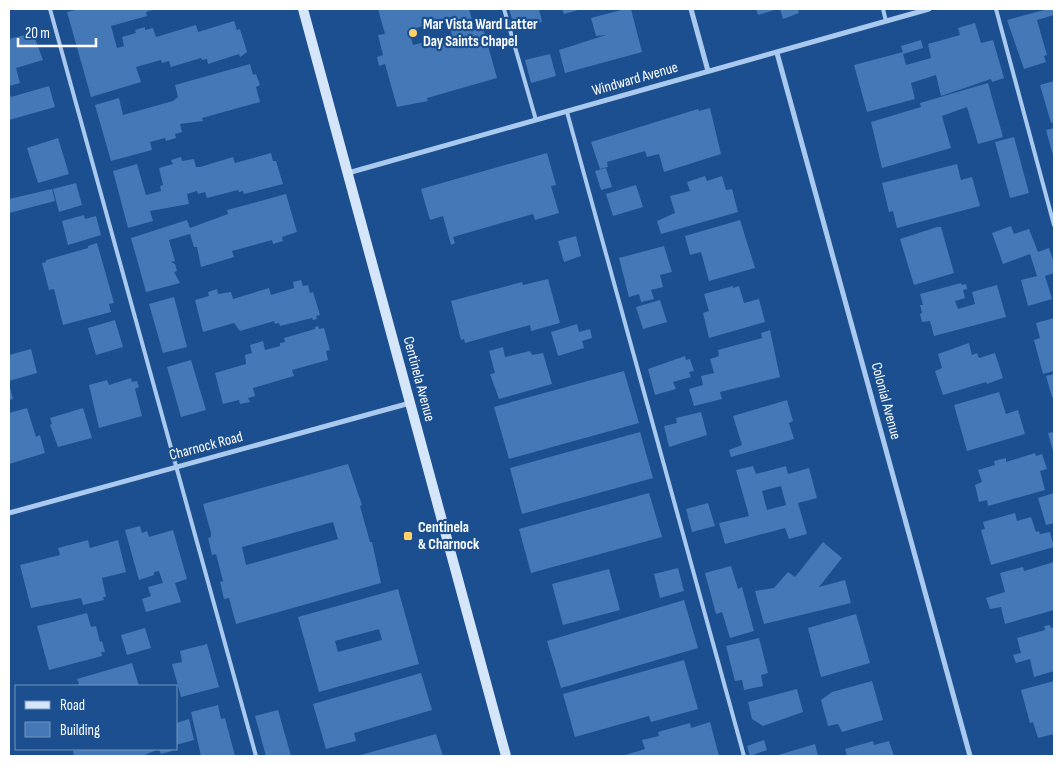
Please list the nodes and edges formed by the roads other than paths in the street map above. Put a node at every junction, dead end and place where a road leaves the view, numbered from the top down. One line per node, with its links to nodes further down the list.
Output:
1 (50, 9): 16 (lane)
2 (303, 9): 13 (main road, Centinela Avenue)
3 (504, 9): 12 (lane)
4 (691, 9): 10 (street)
5 (883, 9): 8 (lane)
6 (929, 9): 8 (street, Windward Avenue)
7 (996, 9): 14 (lane)
8 (886, 21): 9 (street, Windward Avenue)
9 (777, 53): 10 (street, Windward Avenue); 21 (street, Colonial Avenue)
10 (708, 71): 11 (street, Windward Avenue)
11 (567, 112): 12 (street, Windward Avenue); 20 (lane)
12 (536, 120): 13 (street, Windward Avenue)
13 (347, 173): 15 (main road, Centinela Avenue)
14 (1054, 225)
15 (410, 403): 16 (street, Charnock Road); 19 (main road, Centinela Avenue)
16 (176, 467): 17 (street, Charnock Road); 18 (lane)
17 (9, 513)
18 (256, 756)
19 (506, 756)
20 (744, 756)
21 (970, 756)

